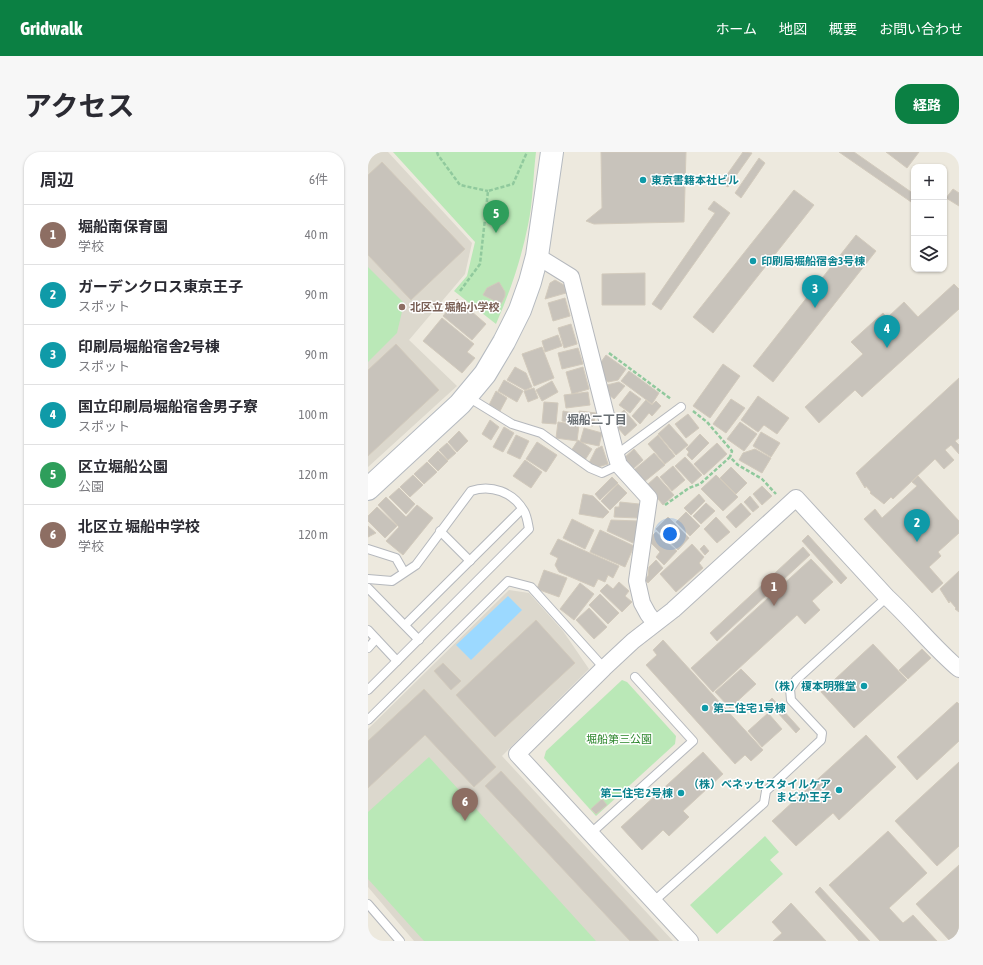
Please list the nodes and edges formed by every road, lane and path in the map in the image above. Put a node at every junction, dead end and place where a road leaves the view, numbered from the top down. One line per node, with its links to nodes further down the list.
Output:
1 (437, 152): 4 (path)
2 (527, 152): 4 (path)
3 (552, 152): 5 (street)
4 (488, 191): 6 (path)
5 (537, 256): 7 (street); 8 (street)
6 (460, 291)
7 (586, 336): 9 (path); 11 (street)
8 (468, 396): 11 (lane); 12 (street)
9 (681, 407): 10 (path); 11 (lane)
10 (730, 457): 13 (path); 15 (path)
11 (618, 460): 15 (street)
12 (368, 489)
13 (788, 505): 22 (street); 23 (street)
14 (522, 509): 16 (lane); 18 (lane); 27 (lane)
15 (647, 514): 23 (street)
16 (440, 531): 18 (lane); 19 (lane)
17 (368, 549): 19 (lane)
18 (470, 561): 24 (lane)
19 (404, 572): 20 (lane)
20 (368, 580)
21 (368, 590): 24 (lane)
22 (887, 597): 31 (street); 36 (lane)
23 (655, 623): 30 (street)
24 (405, 625): 27 (lane)
25 (368, 630): 26 (lane)
26 (376, 639): 28 (lane); 29 (lane)
27 (418, 640): 29 (lane)
28 (368, 648)
29 (397, 662): 33 (lane)
30 (604, 668): 34 (lane); 35 (street)
31 (959, 669)
32 (635, 677): 35 (lane)
33 (370, 685)
34 (368, 720)
35 (590, 834): 36 (street)
36 (653, 902): 39 (street)
37 (368, 904): 38 (lane)
38 (400, 941)
39 (690, 941)

